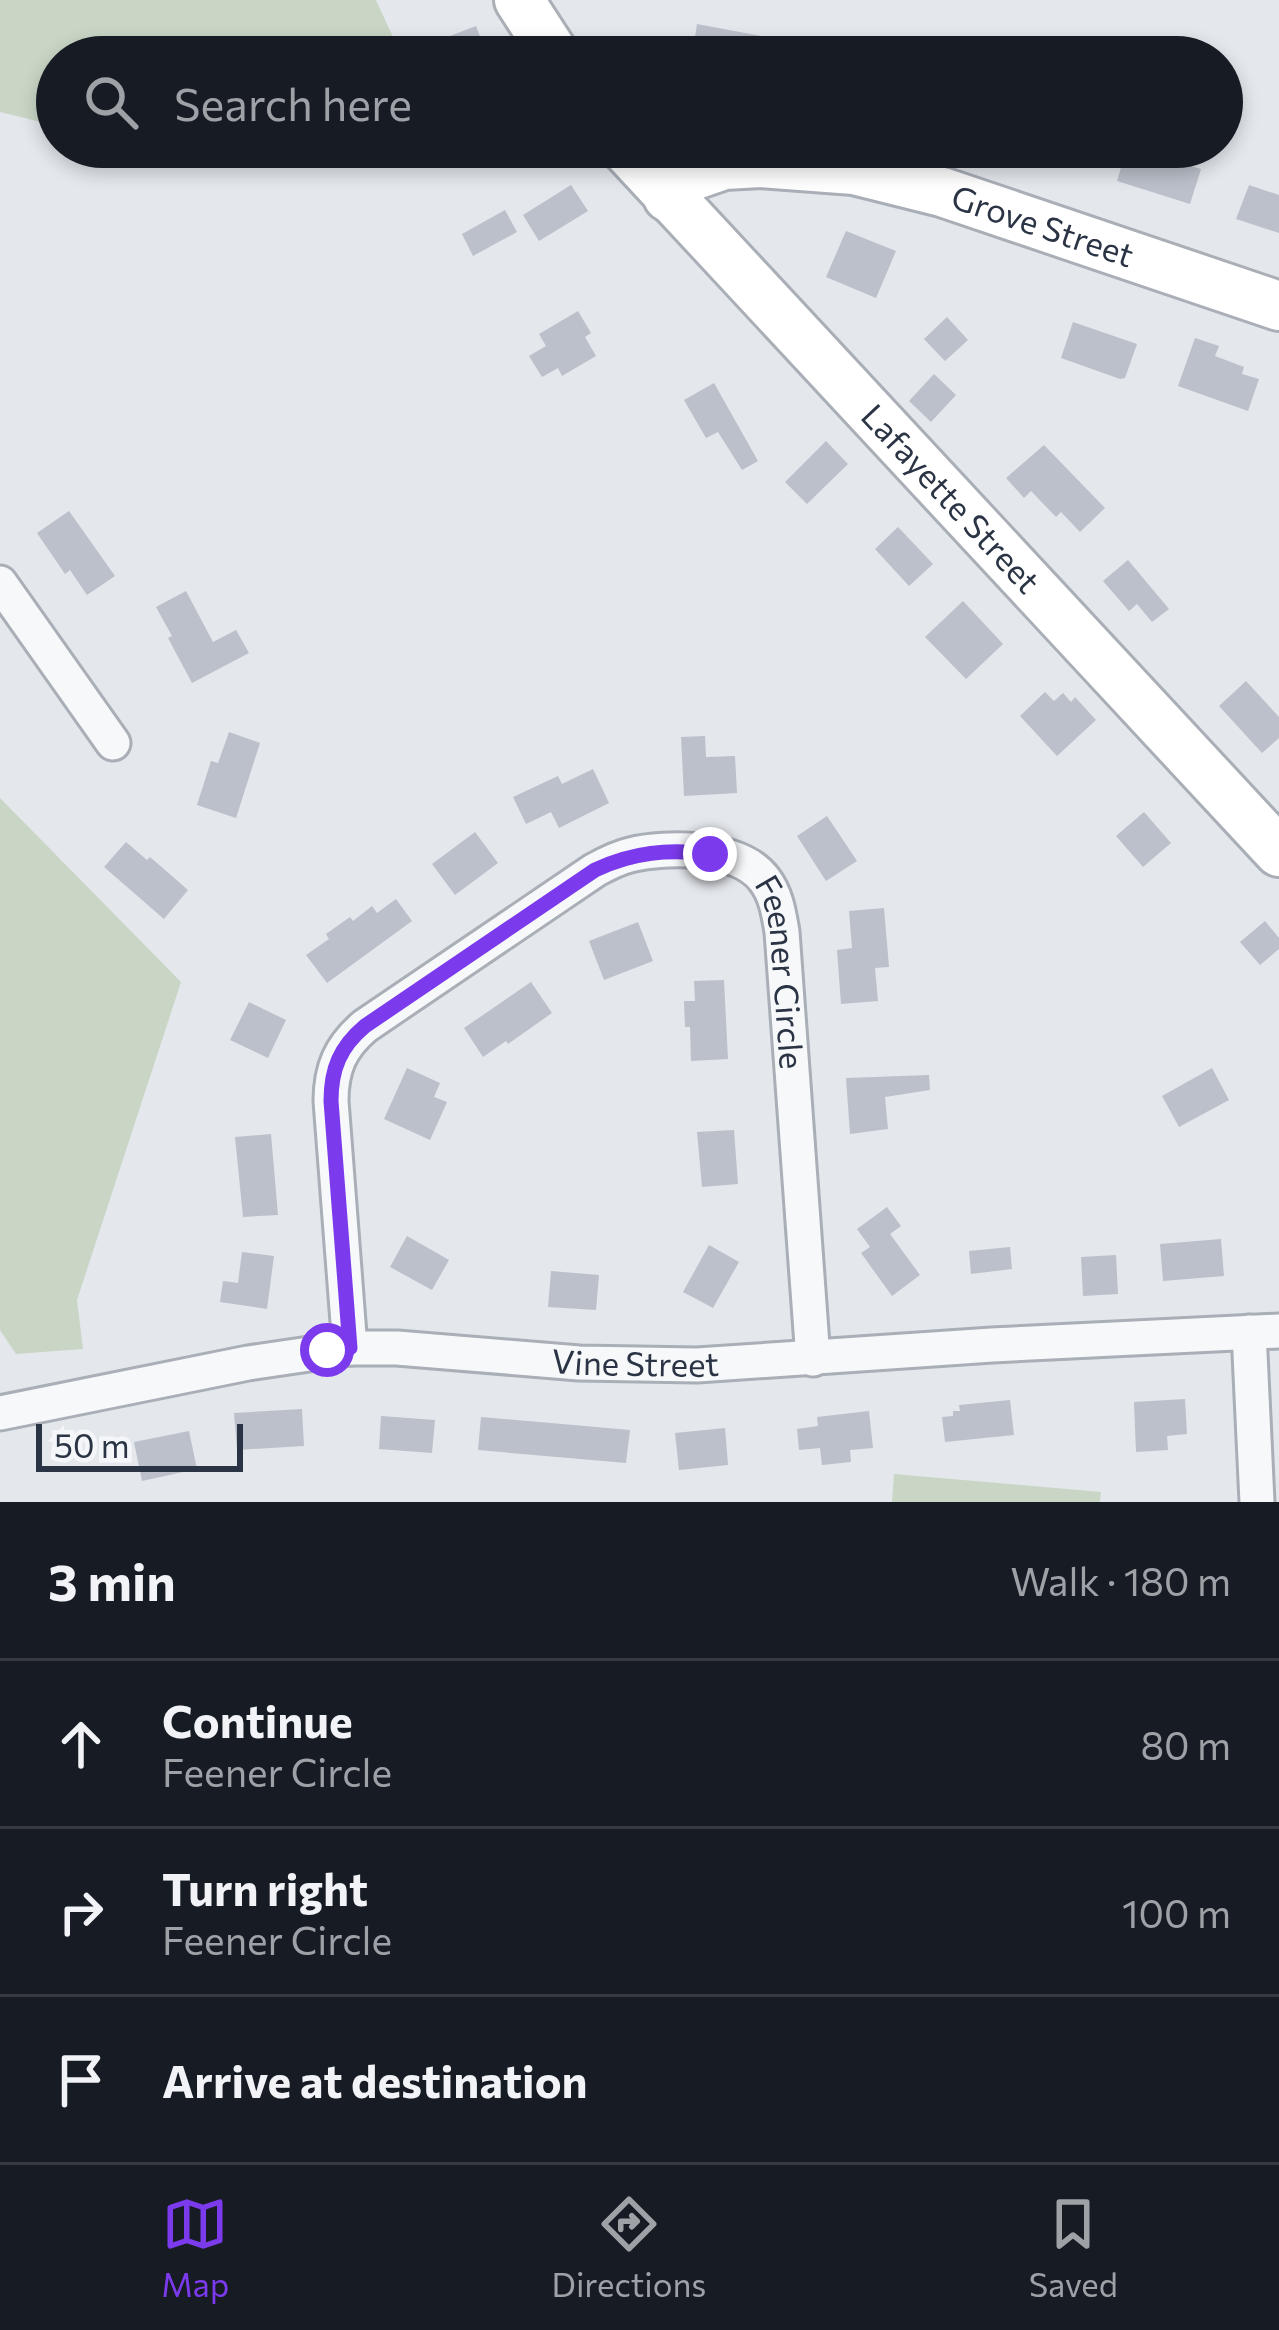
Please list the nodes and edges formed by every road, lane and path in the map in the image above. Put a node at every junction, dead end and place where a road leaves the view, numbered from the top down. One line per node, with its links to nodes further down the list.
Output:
1 (519, 0): 2 (main road)
2 (542, 36)
3 (642, 168): 6 (main road, Lafayette Street)
4 (715, 168): 6 (main road, Grove Street)
5 (827, 168): 7 (main road, Grove Street)
6 (668, 197): 10 (main road, Lafayette Street)
7 (1279, 306)
8 (0, 583): 9 (street)
9 (113, 743)
10 (1279, 852)
11 (1264, 1331): 13 (street, Vine Street); 15 (street)
12 (350, 1348): 13 (street, Vine Street); 13 (street, Feener Circle); 14 (street, Vine Street)
13 (813, 1359)
14 (0, 1412)
15 (1258, 1502)

